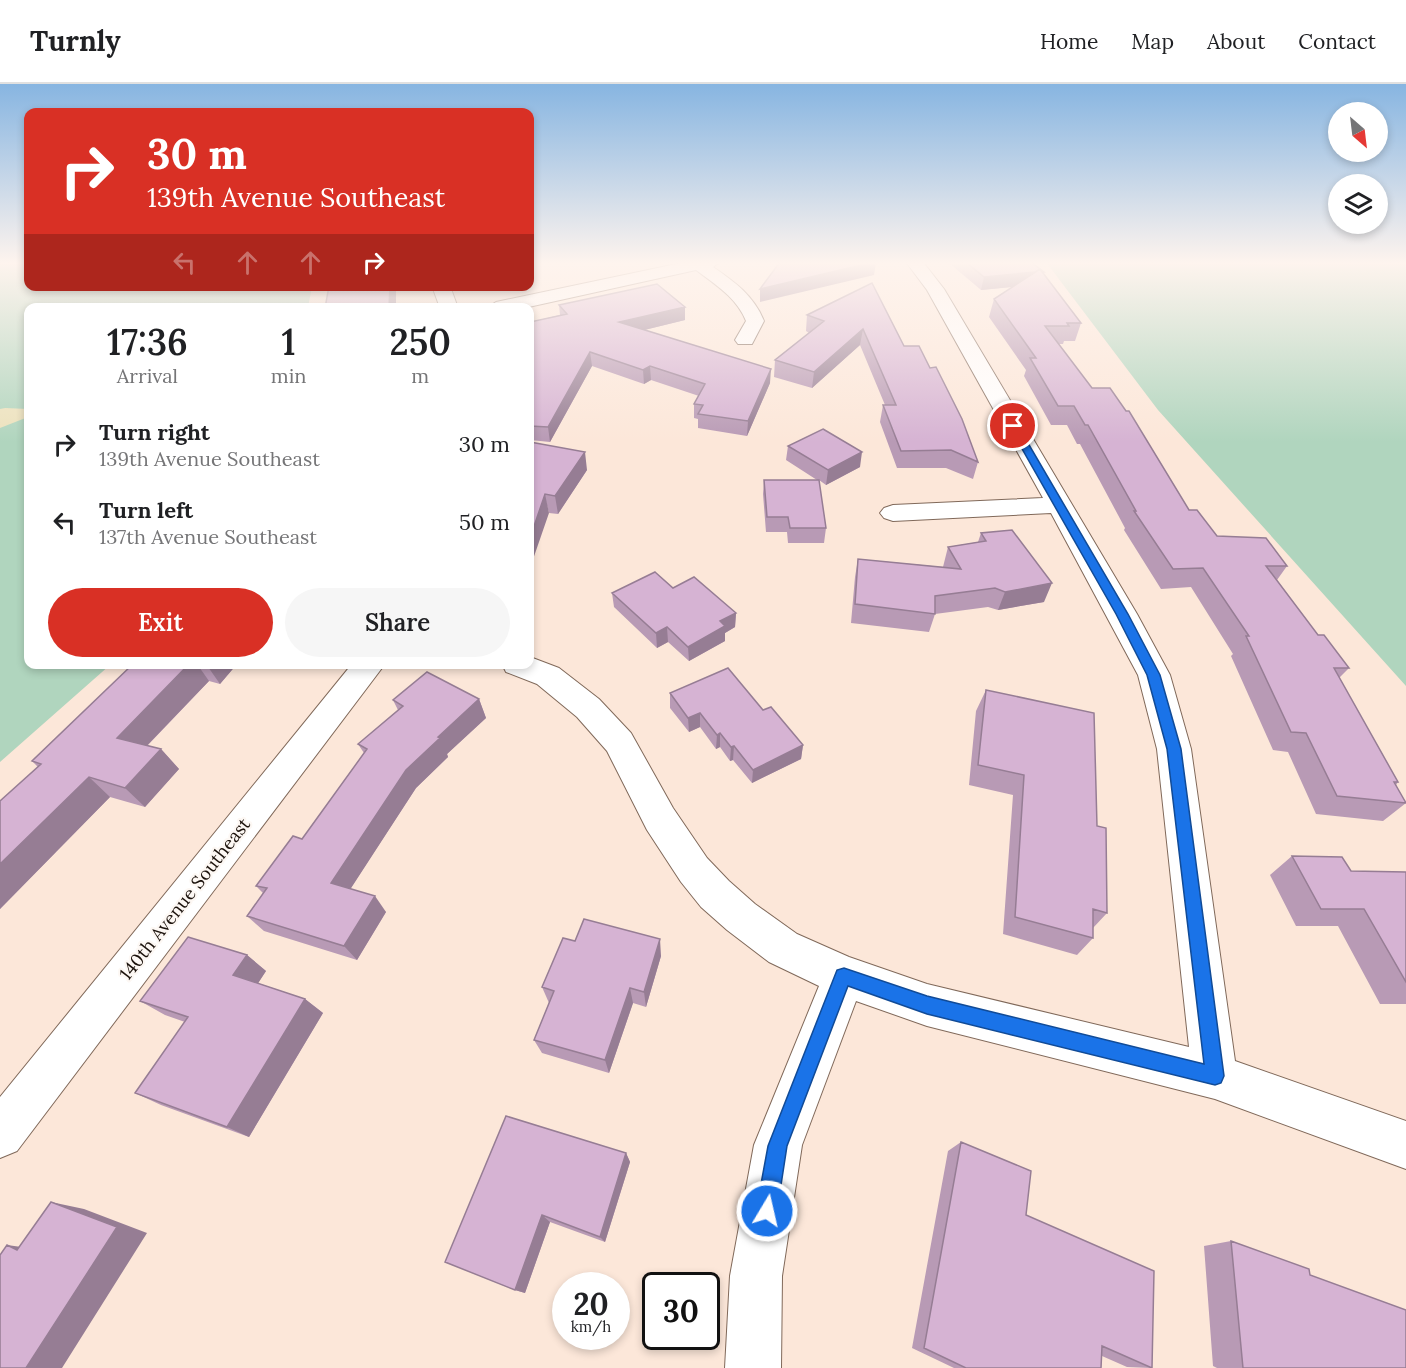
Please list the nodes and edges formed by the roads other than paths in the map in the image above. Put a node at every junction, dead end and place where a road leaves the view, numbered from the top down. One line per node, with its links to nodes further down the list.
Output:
1 (755, 322): 3 (street)
2 (954, 322): 4 (street)
3 (745, 340)
4 (1058, 505): 5 (street); 9 (street)
5 (893, 513)
6 (366, 669): 10 (street, 140th Avenue Southeast)
7 (530, 669): 8 (street)
8 (844, 976): 9 (street); 12 (street)
9 (1215, 1076): 11 (street)
10 (0, 1134)
11 (1406, 1145)
12 (753, 1368)

